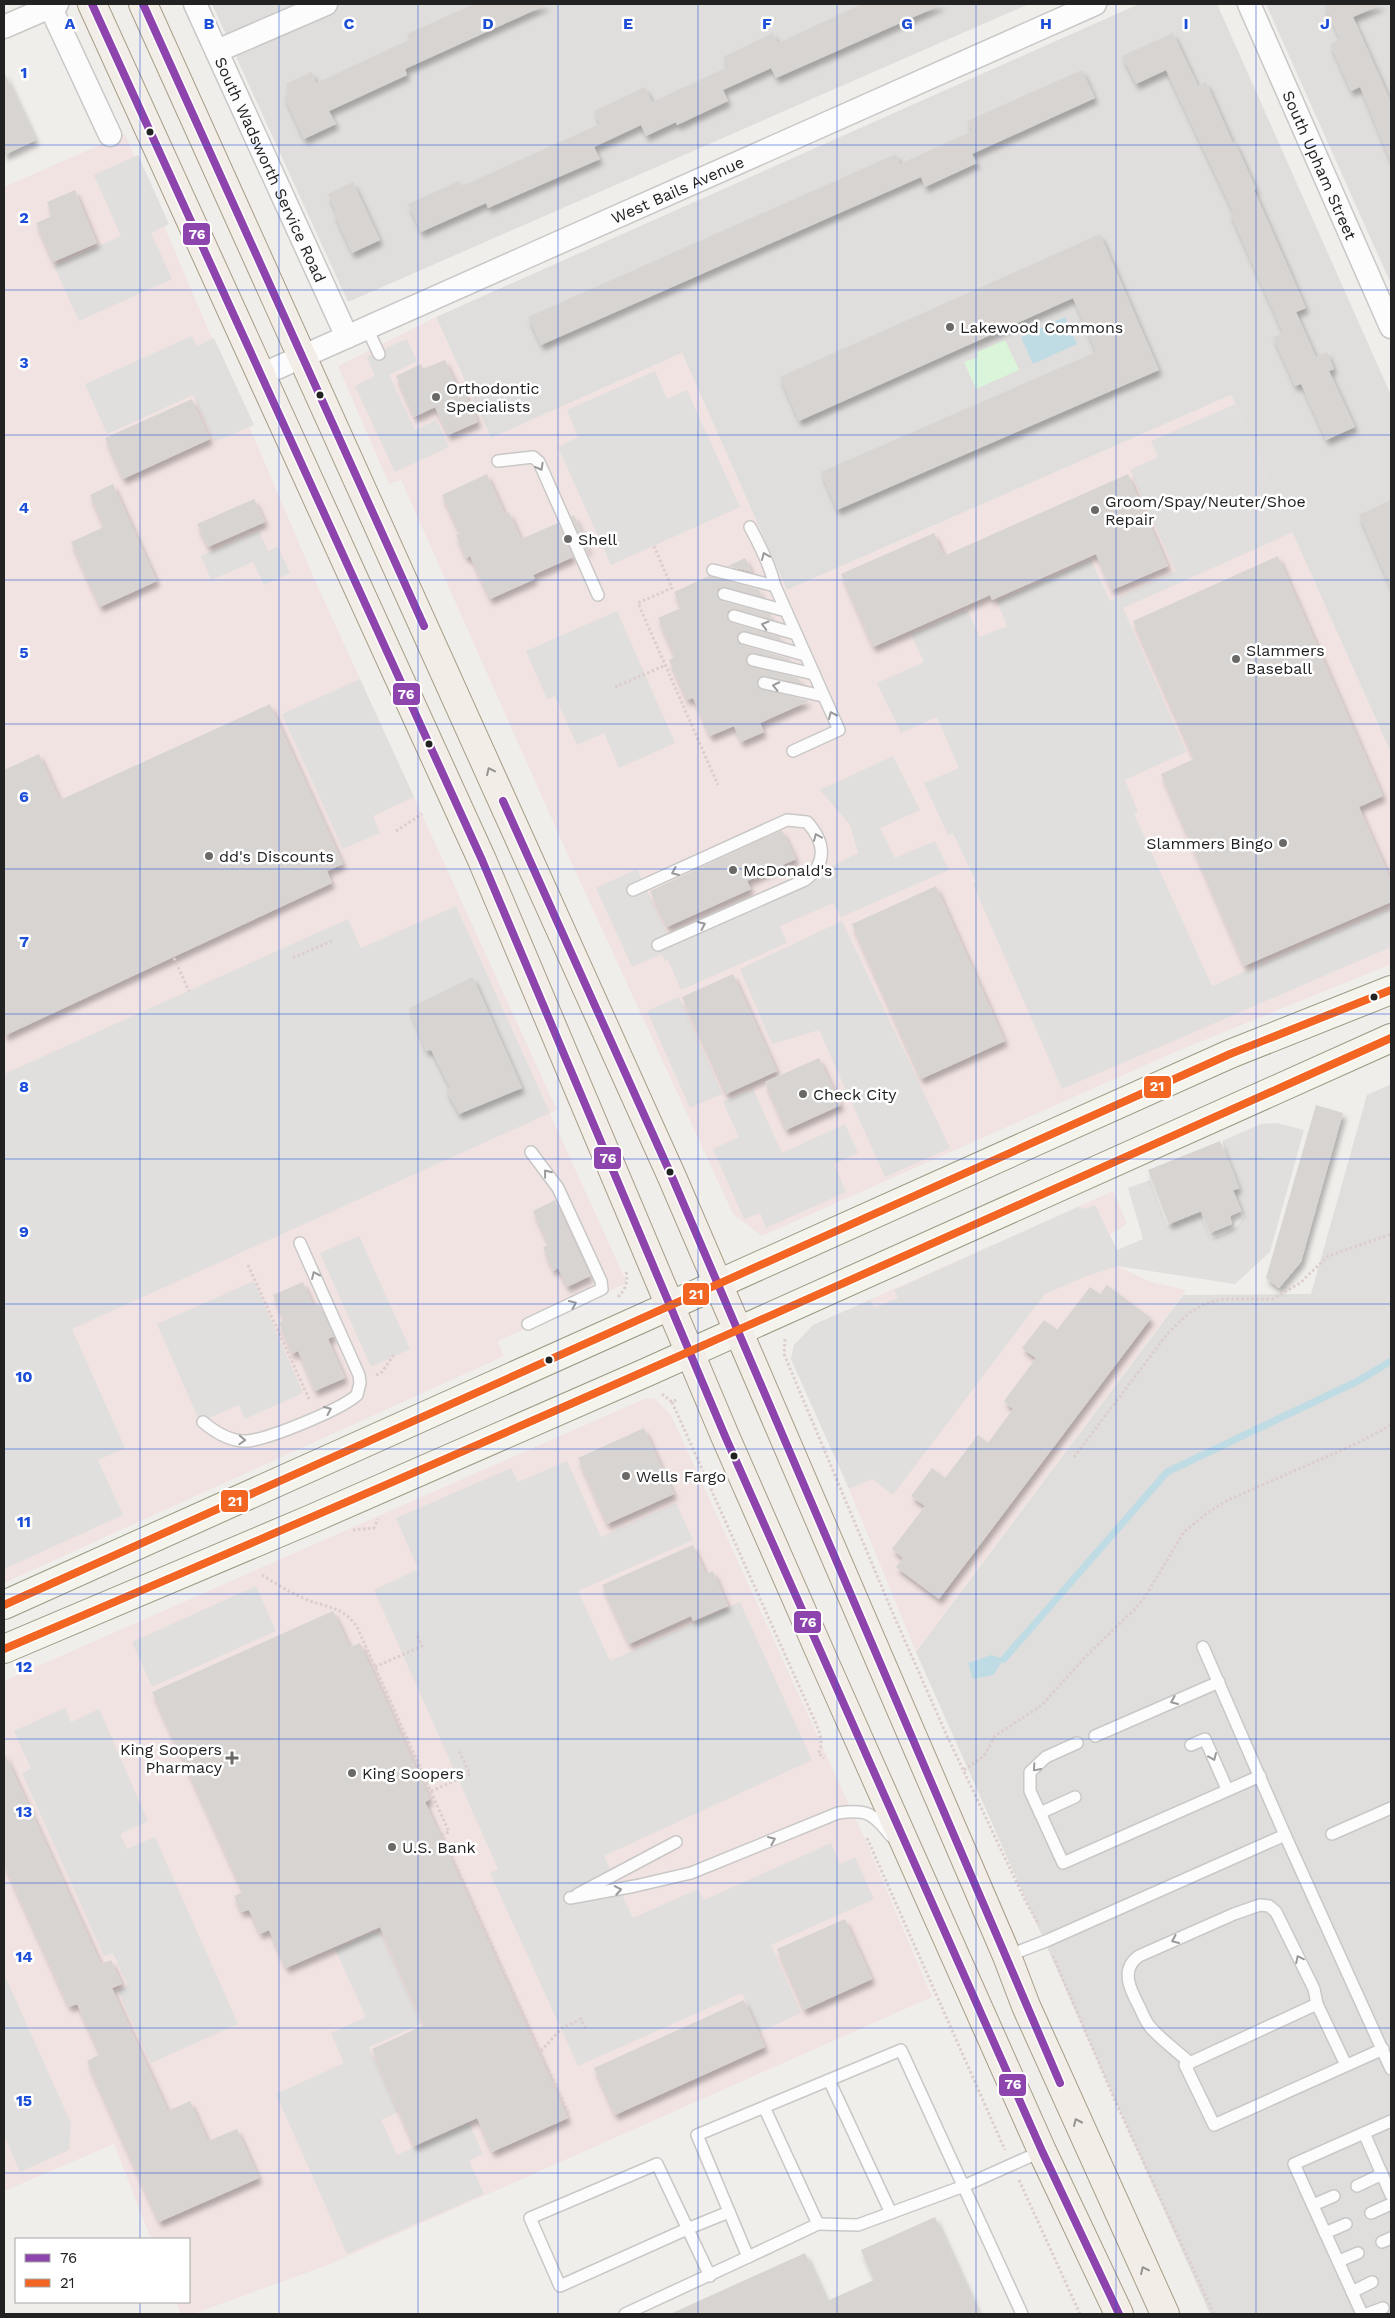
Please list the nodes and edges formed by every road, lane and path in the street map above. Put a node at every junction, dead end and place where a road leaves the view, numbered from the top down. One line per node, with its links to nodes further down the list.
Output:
1 (92, 4): 15 (main road)
2 (143, 4): 14 (main road)
3 (195, 4): 9 (street, South Wadsworth Service Road)
4 (326, 4): 9 (street)
5 (1095, 4): 12 (street, West Bails Avenue)
6 (1249, 4): 11 (street, South Upham Street)
7 (52, 5): 8 (street); 10 (street)
8 (4, 27)
9 (217, 51): 12 (street, South Wadsworth Service Road)
10 (110, 136)
11 (1391, 327)
12 (357, 332): 13 (lane); 14 (street, West Bails Avenue)
13 (379, 354)
14 (302, 357): 15 (street, West Bails Avenue); 51 (main road, one-way to 14)
15 (261, 375): 53 (main road)
16 (498, 461): 22 (lane, one-way to 22)
17 (750, 527): 20 (lane, one-way to 17)
18 (654, 546): 29 (path)
19 (714, 570): 20 (lane)
20 (775, 586): 23 (lane)
21 (724, 594): 23 (lane)
22 (598, 595)
23 (786, 611): 25 (lane)
24 (734, 616): 25 (lane, one-way to 24)
25 (796, 634): 27 (lane)
26 (744, 638): 27 (lane)
27 (805, 655): 30 (lane)
28 (754, 660): 30 (lane)
29 (666, 665): 32 (path); 35 (path)
30 (814, 674): 33 (lane)
31 (764, 684): 33 (lane, one-way to 31)
32 (615, 687)
33 (824, 696): 34 (lane, one-way to 33)
34 (793, 751)
35 (718, 784)
36 (422, 814): 37 (path)
37 (396, 830)
38 (633, 890): 40 (lane, one-way to 38)
39 (334, 940): 42 (path)
40 (658, 945)
41 (174, 958): 44 (path)
42 (293, 958)
43 (1391, 990): 51 (main road)
44 (189, 991)
45 (1391, 1038): 55 (main road)
46 (531, 1152): 54 (lane, one-way to 46)
47 (1391, 1234): 66 (path)
48 (300, 1243): 59 (lane, one-way to 48)
49 (248, 1265): 61 (path)
50 (630, 1268): 52 (path)
51 (718, 1284): 53 (main road); 55 (main road)
52 (615, 1301)
53 (671, 1305): 56 (main road); 68 (main road)
54 (528, 1324)
55 (738, 1331): 56 (main road); 92 (main road)
56 (690, 1353): 71 (main road); 90 (main road)
57 (395, 1354): 59 (path)
58 (775, 1358): 79 (path)
59 (360, 1382): 64 (lane, one-way to 59)
60 (660, 1393): 63 (path)
61 (318, 1398)
62 (678, 1400): 63 (path)
63 (672, 1402): 78 (path)
64 (203, 1422)
65 (1391, 1425): 79 (path)
66 (1074, 1457)
67 (262, 1575): 72 (path)
68 (4, 1605)
69 (416, 1633): 72 (path)
70 (1203, 1647): 73 (lane)
71 (4, 1649)
72 (375, 1667): 82 (path)
73 (1219, 1682): 74 (lane, one-way to 74); 80 (lane)
74 (1095, 1736)
75 (1077, 1743): 85 (lane, one-way to 85)
76 (1190, 1745): 81 (lane, one-way to 81)
77 (458, 1749): 82 (path)
78 (824, 1758)
79 (964, 1770): 91 (path)
80 (1260, 1776): 81 (lane); 87 (lane)
81 (1227, 1789): 85 (lane)
82 (431, 1791): 97 (path)
83 (1075, 1797): 85 (lane)
84 (1391, 1808): 88 (lane)
85 (1040, 1813)
86 (864, 1834): 107 (path)
87 (1285, 1834): 92 (lane); 96 (lane)
88 (1332, 1834)
89 (676, 1842): 90 (lane, one-way to 90)
90 (917, 1872): 106 (main road)
91 (1039, 1926)
92 (1007, 1956): 133 (main road, one-way to 92)
93 (1055, 1961): 134 (path)
94 (1317, 2004): 98 (lane); 98 (lane, one-way to 98); 99 (lane)
95 (586, 2029): 97 (path)
96 (1382, 2049): 99 (lane); 100 (lane)
97 (541, 2051): 103 (path)
98 (1190, 2063): 99 (lane)
99 (1346, 2065)
100 (1391, 2069)
101 (829, 2080): 102 (lane); 109 (lane); 116 (lane)
102 (764, 2108): 115 (lane); 118 (lane)
103 (569, 2115)
104 (1391, 2121): 105 (lane)
105 (1364, 2133): 108 (lane); 114 (lane)
106 (1042, 2151): 107 (lane); 132 (main road)
107 (1012, 2164): 109 (lane); 131 (path)
108 (1382, 2174): 110 (lane); 111 (lane)
109 (964, 2186): 116 (lane); 130 (lane)
110 (1357, 2186)
111 (1391, 2195)
112 (1334, 2196): 114 (lane)
113 (1391, 2204): 117 (lane)
114 (1313, 2205): 121 (lane)
115 (729, 2212): 120 (lane); 123 (lane)
116 (891, 2213): 118 (lane)
117 (1371, 2213)
118 (818, 2224): 123 (lane)
119 (1346, 2224): 121 (lane)
120 (687, 2229): 120 (lane); 125 (lane)
121 (1326, 2233): 124 (lane)
122 (1358, 2253): 124 (lane)
123 (748, 2257): 125 (lane)
124 (1339, 2262): 127 (lane)
125 (710, 2276): 129 (lane)
126 (1372, 2282): 127 (lane)
127 (1352, 2292): 135 (lane)
128 (1383, 2308): 136 (lane)
129 (625, 2314)
130 (1022, 2314)
131 (1080, 2314)
132 (1119, 2314)
133 (1165, 2314)
134 (1214, 2314)
135 (1362, 2314)
136 (1367, 2314)

